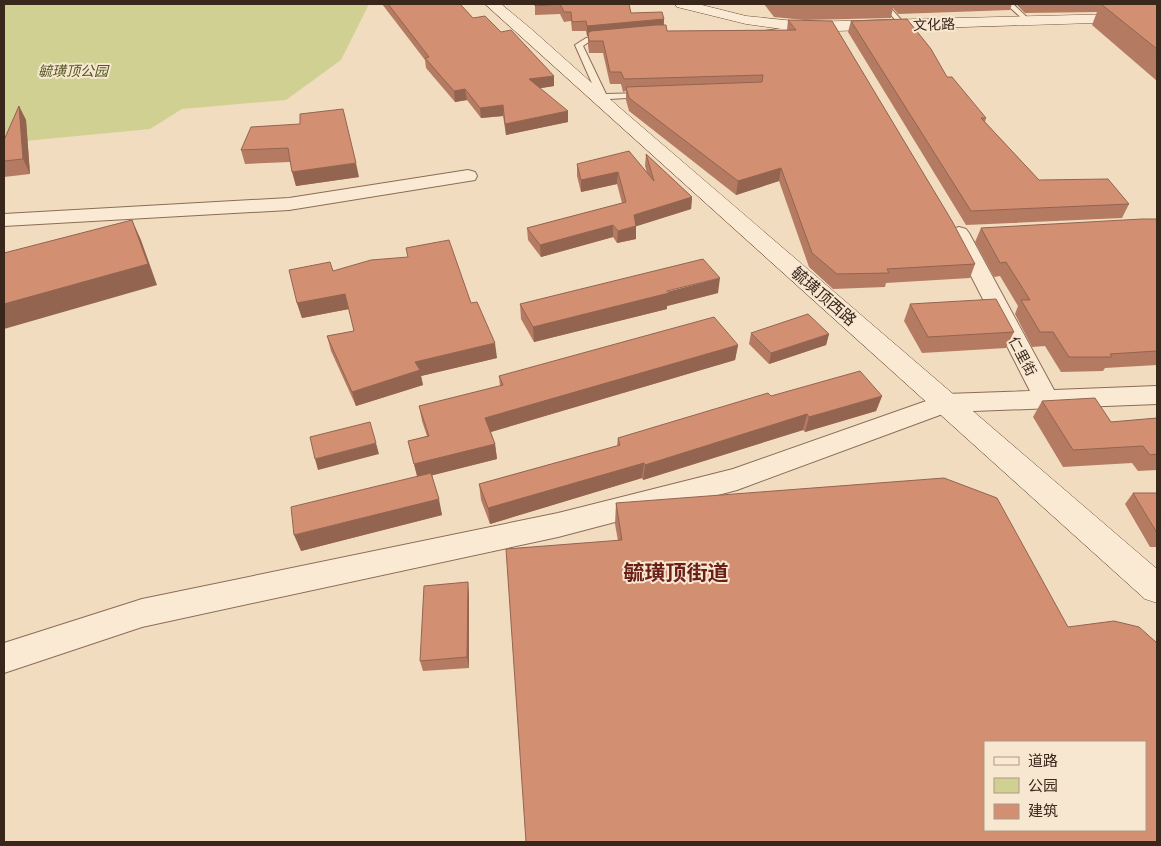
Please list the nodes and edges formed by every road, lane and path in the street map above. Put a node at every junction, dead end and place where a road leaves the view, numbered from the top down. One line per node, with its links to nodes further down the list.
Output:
1 (492, 4): 12 (street, 毓璜顶西路)
2 (682, 4): 8 (street, 文化路)
3 (884, 4): 7 (lane)
4 (1009, 4): 6 (lane)
5 (1157, 16): 6 (street, 文化路)
6 (1028, 21): 7 (street, 文化路)
7 (902, 24): 8 (street, 文化路)
8 (804, 27): 9 (lane)
9 (751, 32)
10 (616, 37): 12 (lane)
11 (650, 95): 12 (lane)
12 (608, 104): 18 (street, 毓璜顶西路)
13 (468, 176): 14 (street)
14 (4, 220)
15 (962, 228): 17 (street, 仁里街)
16 (1157, 395): 17 (street)
17 (1046, 400): 18 (street)
18 (946, 403): 19 (street, 毓璜顶西路); 20 (street)
19 (1157, 589)
20 (4, 658)

